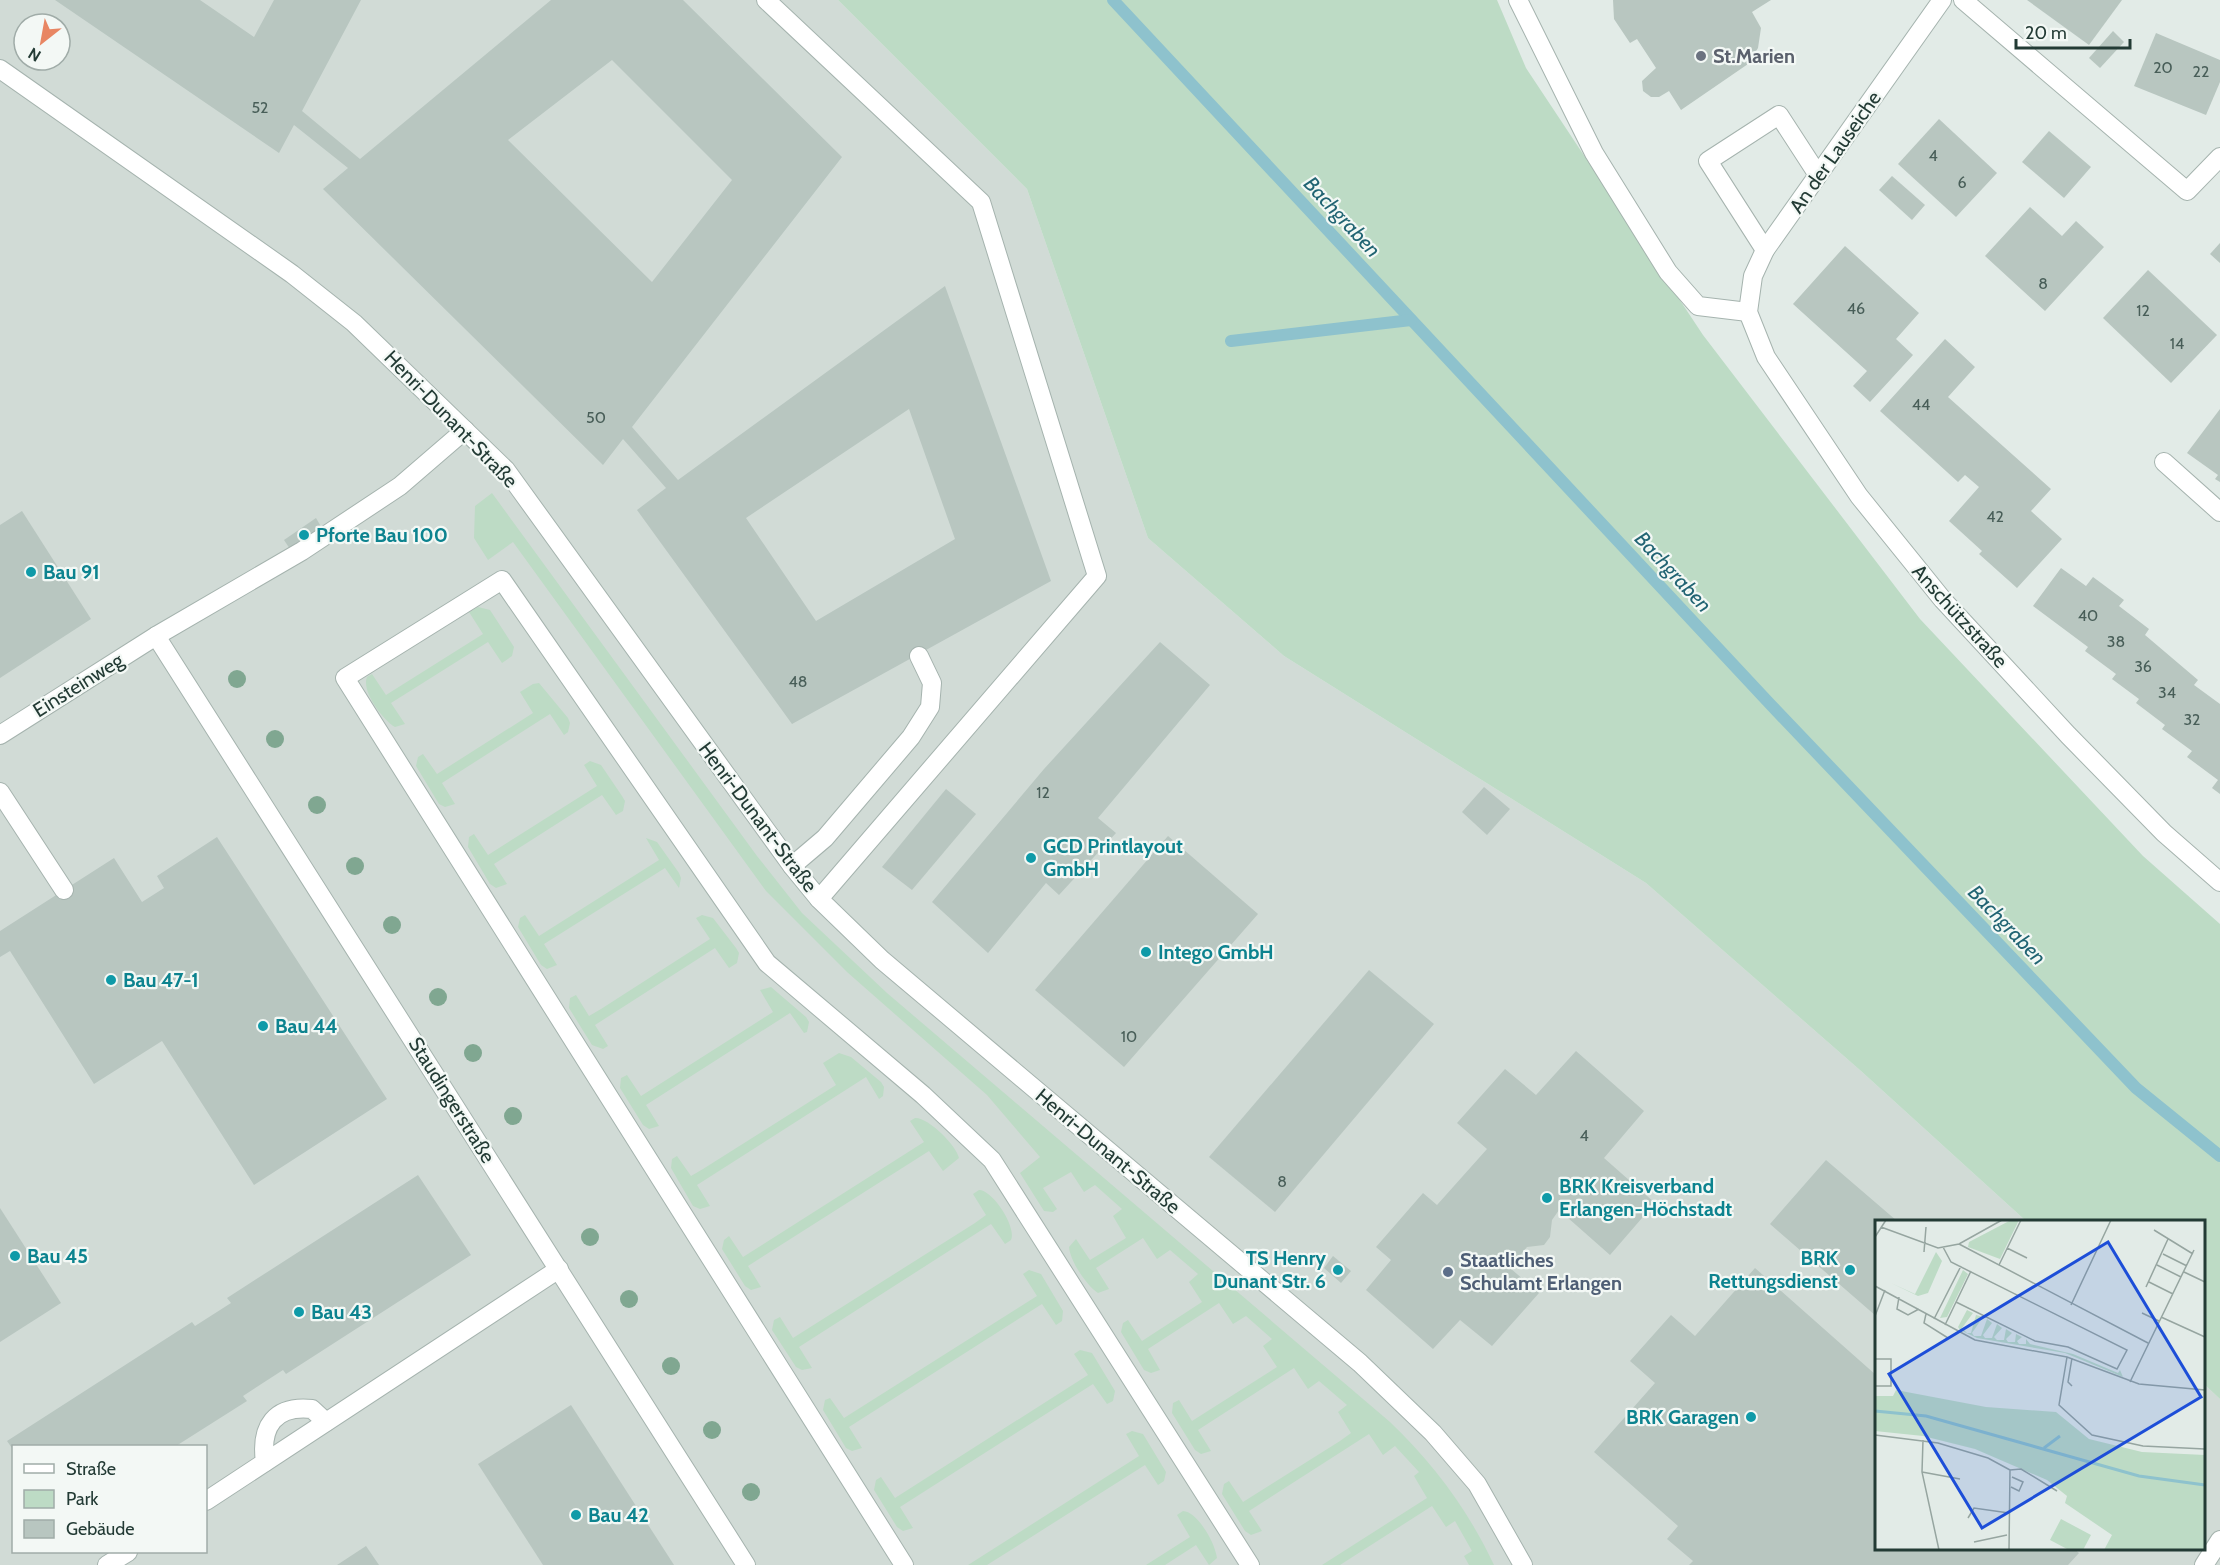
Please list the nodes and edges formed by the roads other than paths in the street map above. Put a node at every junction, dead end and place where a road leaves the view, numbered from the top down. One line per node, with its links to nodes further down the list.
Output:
1 (766, 0): 20 (street)
2 (1518, 0): 9 (street)
3 (1942, 0): 7 (street, An der Lauseiche)
4 (1963, 0): 6 (street)
5 (0, 69): 10 (street, Henri-Dunant-Straße)
6 (2220, 157)
7 (1818, 175): 8 (street, An der Lauseiche); 8 (street)
8 (1765, 250): 9 (street, An der Lauseiche)
9 (1748, 312): 18 (street, Anschützstraße)
10 (465, 430): 13 (street, Einsteinweg); 17 (street, Henri-Dunant-Straße)
11 (2164, 462): 12 (street)
12 (2220, 512)
13 (156, 636): 15 (street, Einsteinweg); 21 (street, Staudingerstraße)
14 (920, 656): 17 (street)
15 (0, 735)
16 (0, 792): 19 (street)
17 (792, 866): 20 (street, Henri-Dunant-Straße)
18 (2220, 882)
19 (64, 890)
20 (819, 899): 31 (street, Henri-Dunant-Straße)
21 (559, 1269): 22 (street); 28 (street, Staudingerstraße)
22 (326, 1422): 23 (street); 23 (street)
23 (266, 1462): 24 (street)
24 (207, 1500)
25 (2220, 1540): 32 (street)
26 (125, 1553): 27 (street)
27 (107, 1565)
28 (746, 1565)
29 (904, 1565): 30 (street)
30 (1250, 1565)
31 (1523, 1565)
32 (2204, 1565)

